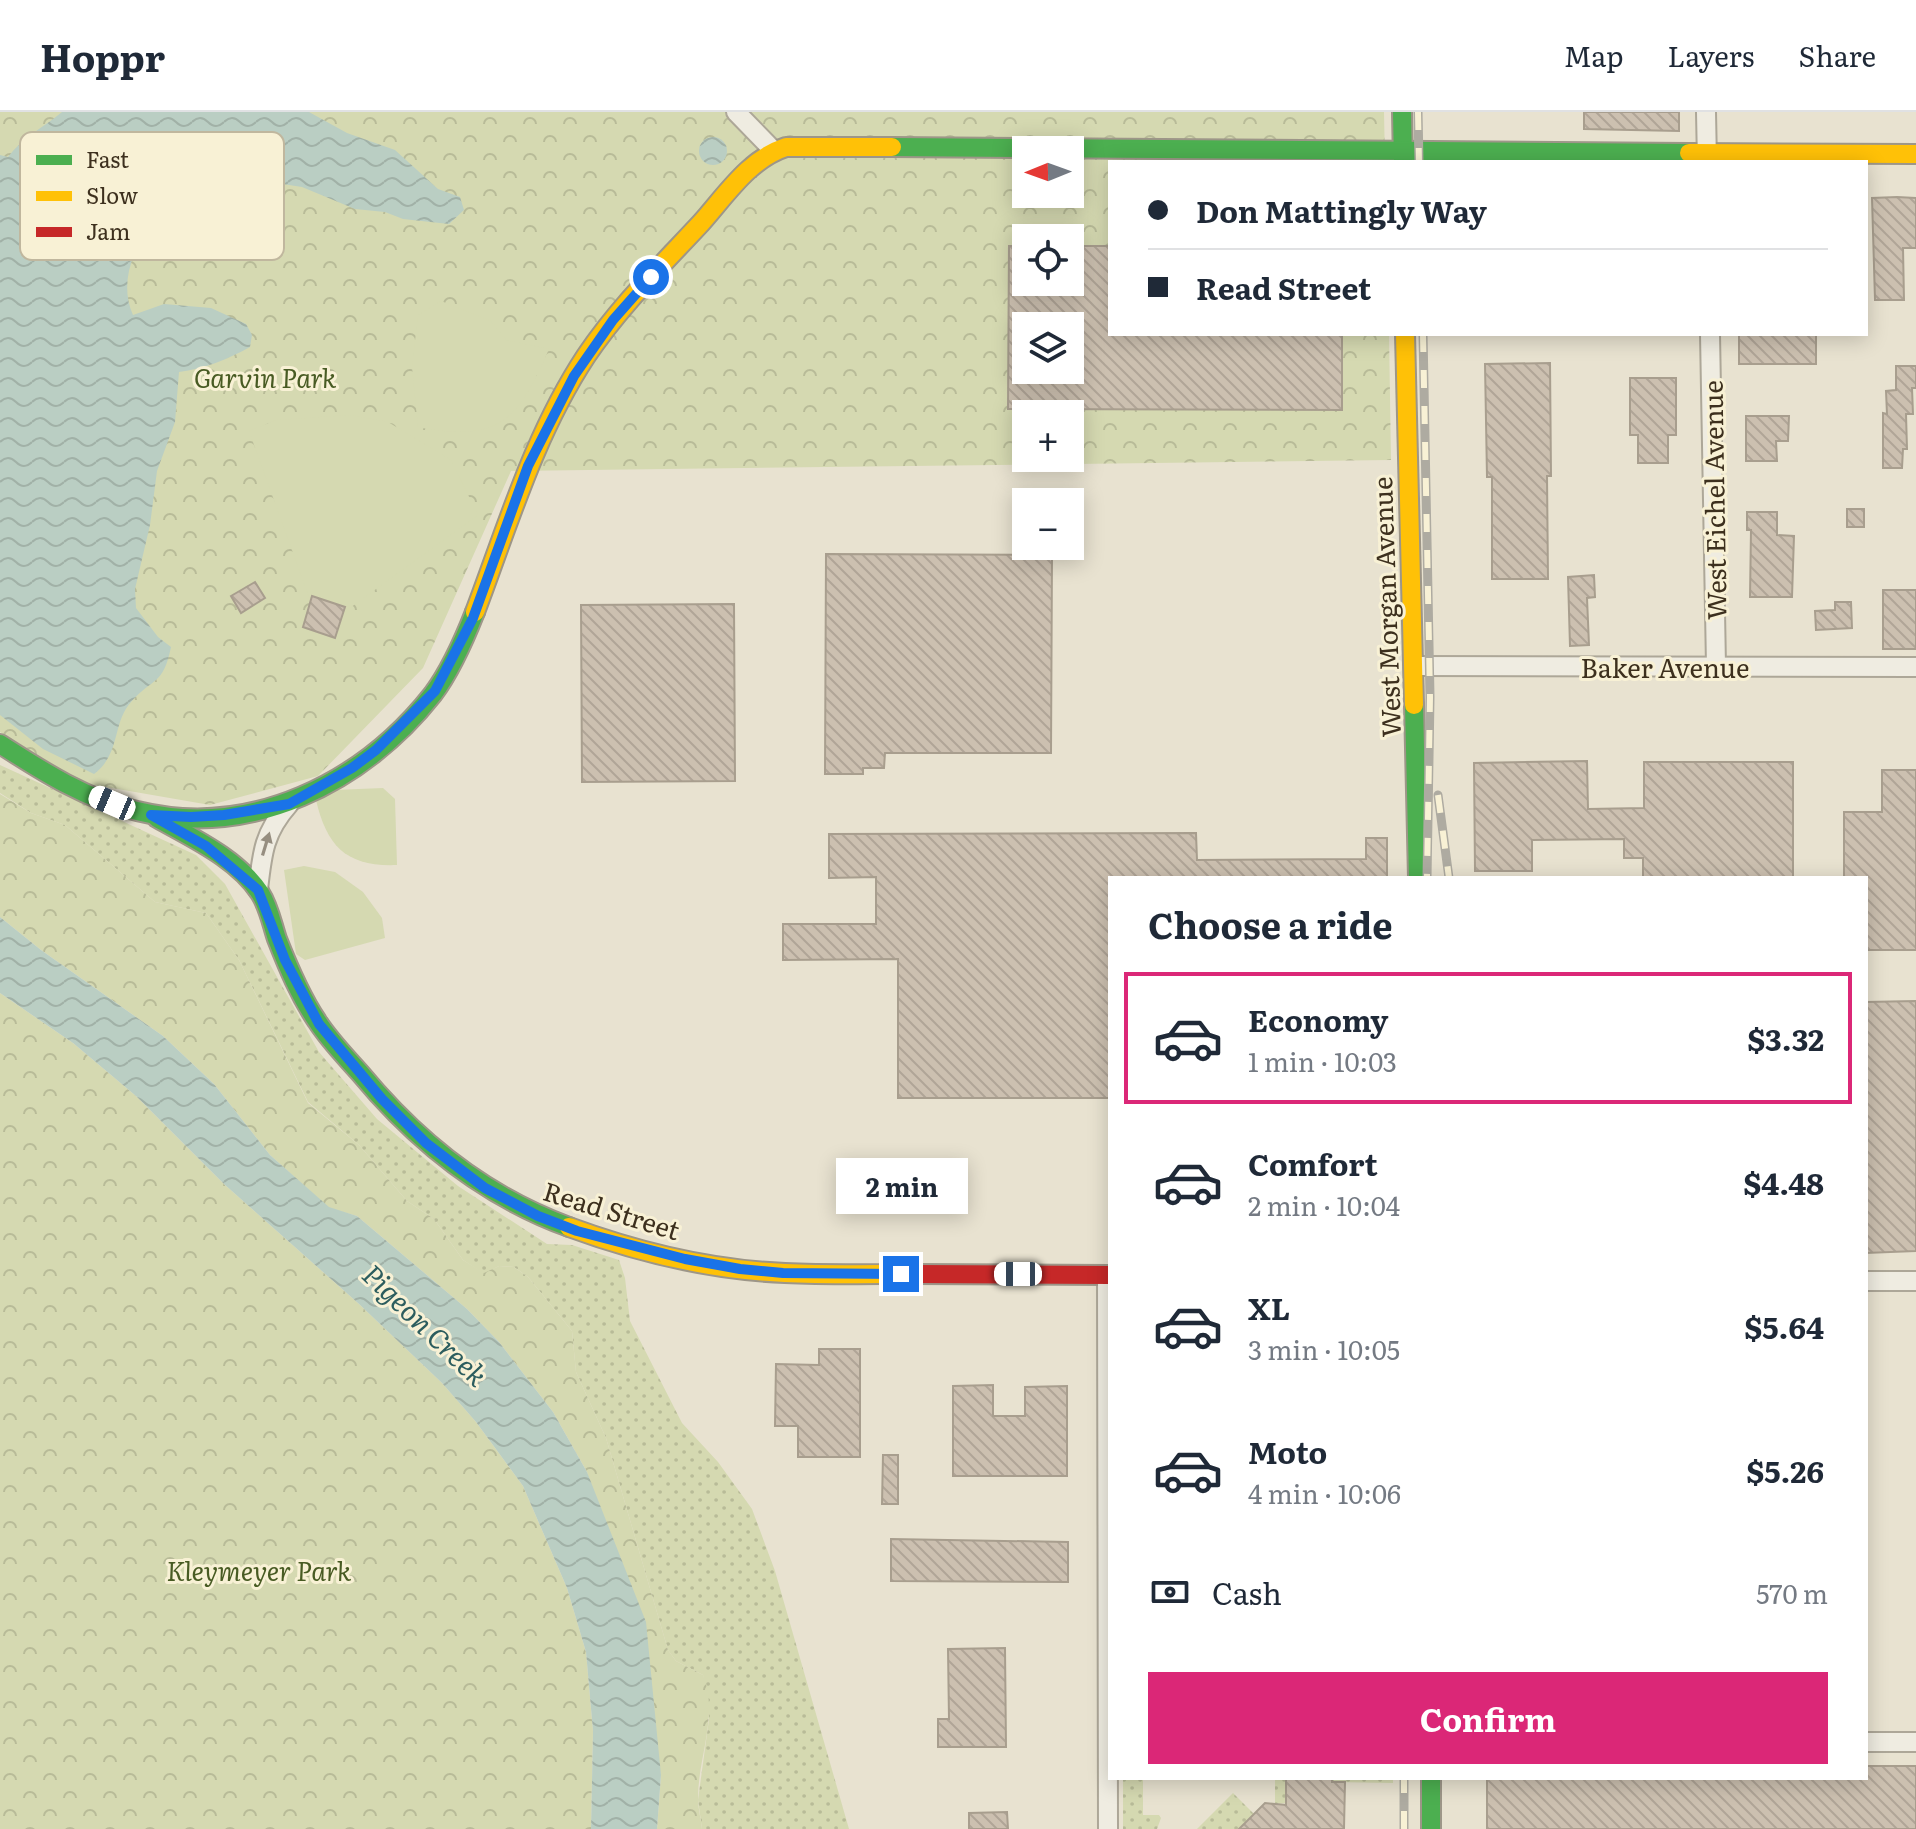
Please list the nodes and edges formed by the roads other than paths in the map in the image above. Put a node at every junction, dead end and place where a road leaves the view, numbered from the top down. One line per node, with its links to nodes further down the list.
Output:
1 (736, 112): 4 (street)
2 (1402, 112): 6 (street)
3 (1706, 112): 7 (street)
4 (772, 149): 6 (street); 14 (street)
5 (1916, 154): 7 (street)
6 (1403, 157): 7 (street)
7 (1707, 157)
8 (1405, 336): 10 (street, West Morgan Avenue)
9 (1710, 336): 11 (street, West Eichel Avenue)
10 (1414, 666): 11 (street, Baker Avenue); 16 (street, West Morgan Avenue)
11 (1716, 666): 12 (street, Baker Avenue)
12 (1916, 667)
13 (0, 744): 15 (street)
14 (289, 804): 15 (street); 17 (street, Read Street, one-way to 14)
15 (151, 815): 17 (street, Read Street)
16 (1418, 876)
17 (258, 890): 18 (street, Read Street)
18 (1108, 1275): 24 (street)
19 (1868, 1281): 20 (street)
20 (1916, 1281)
21 (1868, 1742): 22 (street)
22 (1916, 1742)
23 (1431, 1780): 25 (street)
24 (1108, 1829)
25 (1431, 1829)

